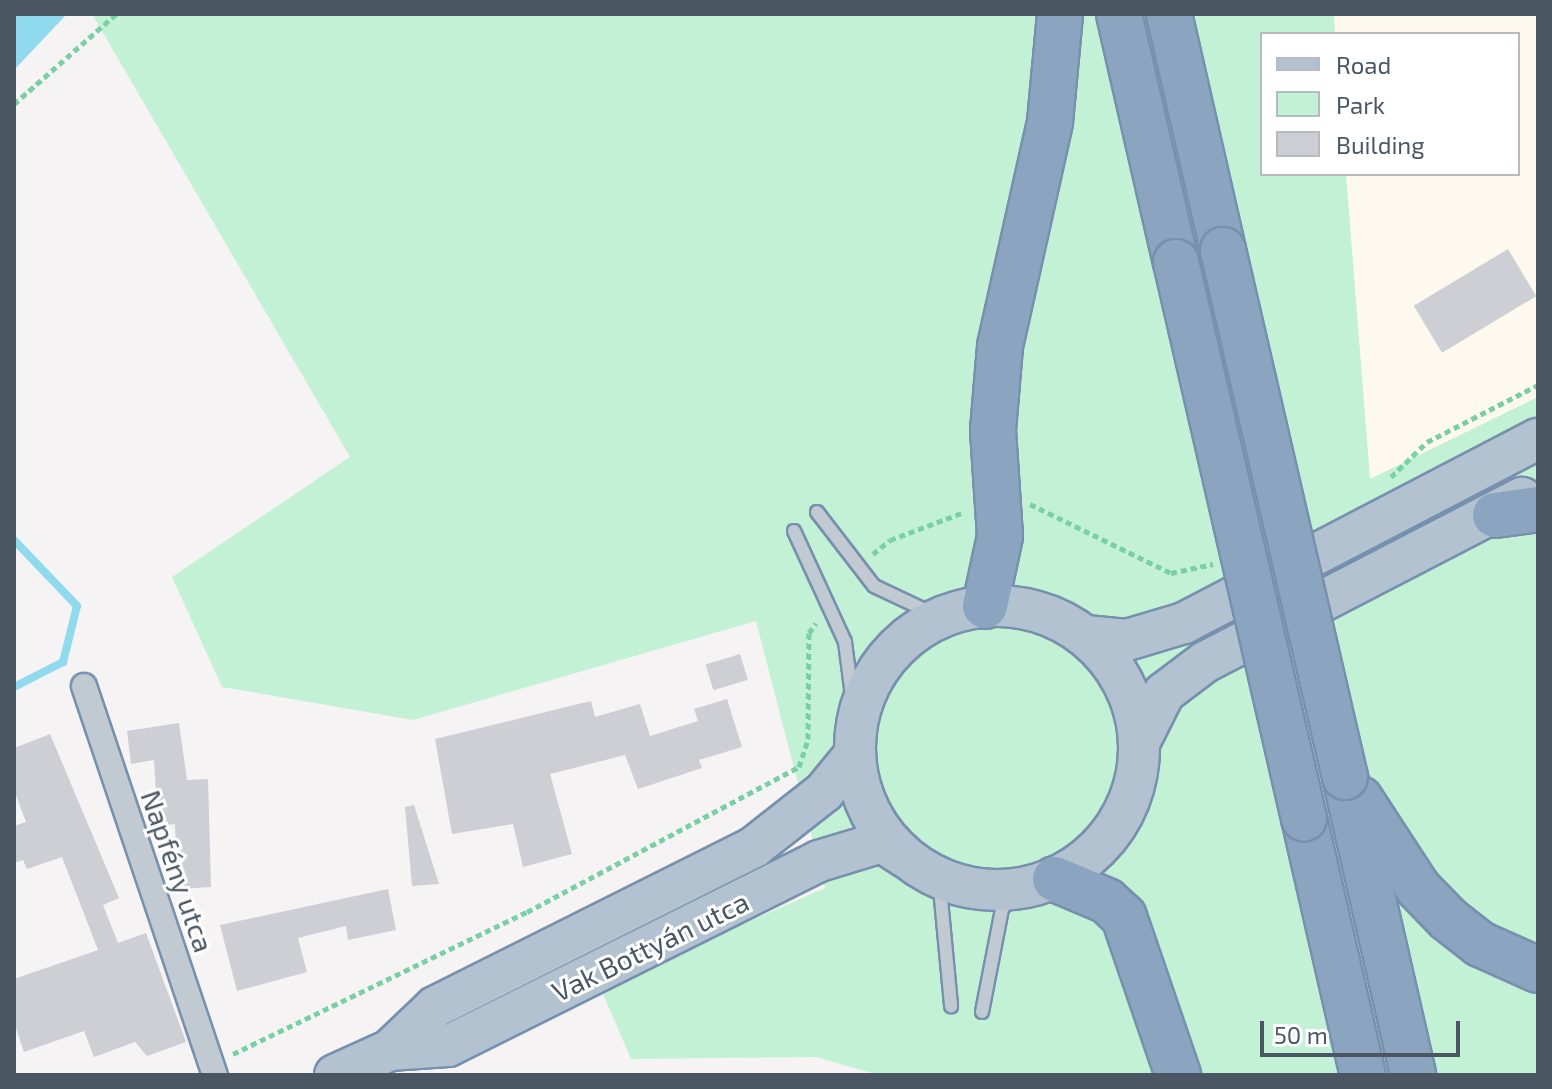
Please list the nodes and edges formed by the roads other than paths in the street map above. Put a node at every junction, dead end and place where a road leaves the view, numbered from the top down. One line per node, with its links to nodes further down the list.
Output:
1 (1060, 14): 10 (highway)
2 (1119, 14): 27 (highway, bridge)
3 (1169, 14): 16 (highway, bridge)
4 (1538, 439): 12 (main road)
5 (1538, 489): 8 (main road)
6 (1538, 509): 8 (highway)
7 (817, 512): 11 (lane)
8 (1495, 515): 15 (main road)
9 (794, 531): 14 (lane)
10 (985, 606): 11 (main road); 12 (main road)
11 (940, 617): 14 (main road)
12 (1086, 636): 15 (main road)
13 (84, 686): 24 (street, Napfény utca)
14 (855, 740): 17 (main road); 23 (main road, Vak Bottyán utca)
15 (1139, 743): 19 (main road)
16 (1345, 777): 20 (highway); 28 (highway)
17 (905, 857): 18 (main road); 23 (main road, Vak Bottyán utca)
18 (939, 878): 19 (main road); 21 (lane)
19 (1036, 884): 22 (lane); 26 (highway)
20 (1538, 970)
21 (951, 1006)
22 (982, 1012)
23 (390, 1050): 25 (main road, Vak Bottyán utca)
24 (213, 1070)
25 (335, 1075)
26 (1178, 1075)
27 (1363, 1075)
28 (1413, 1075)

